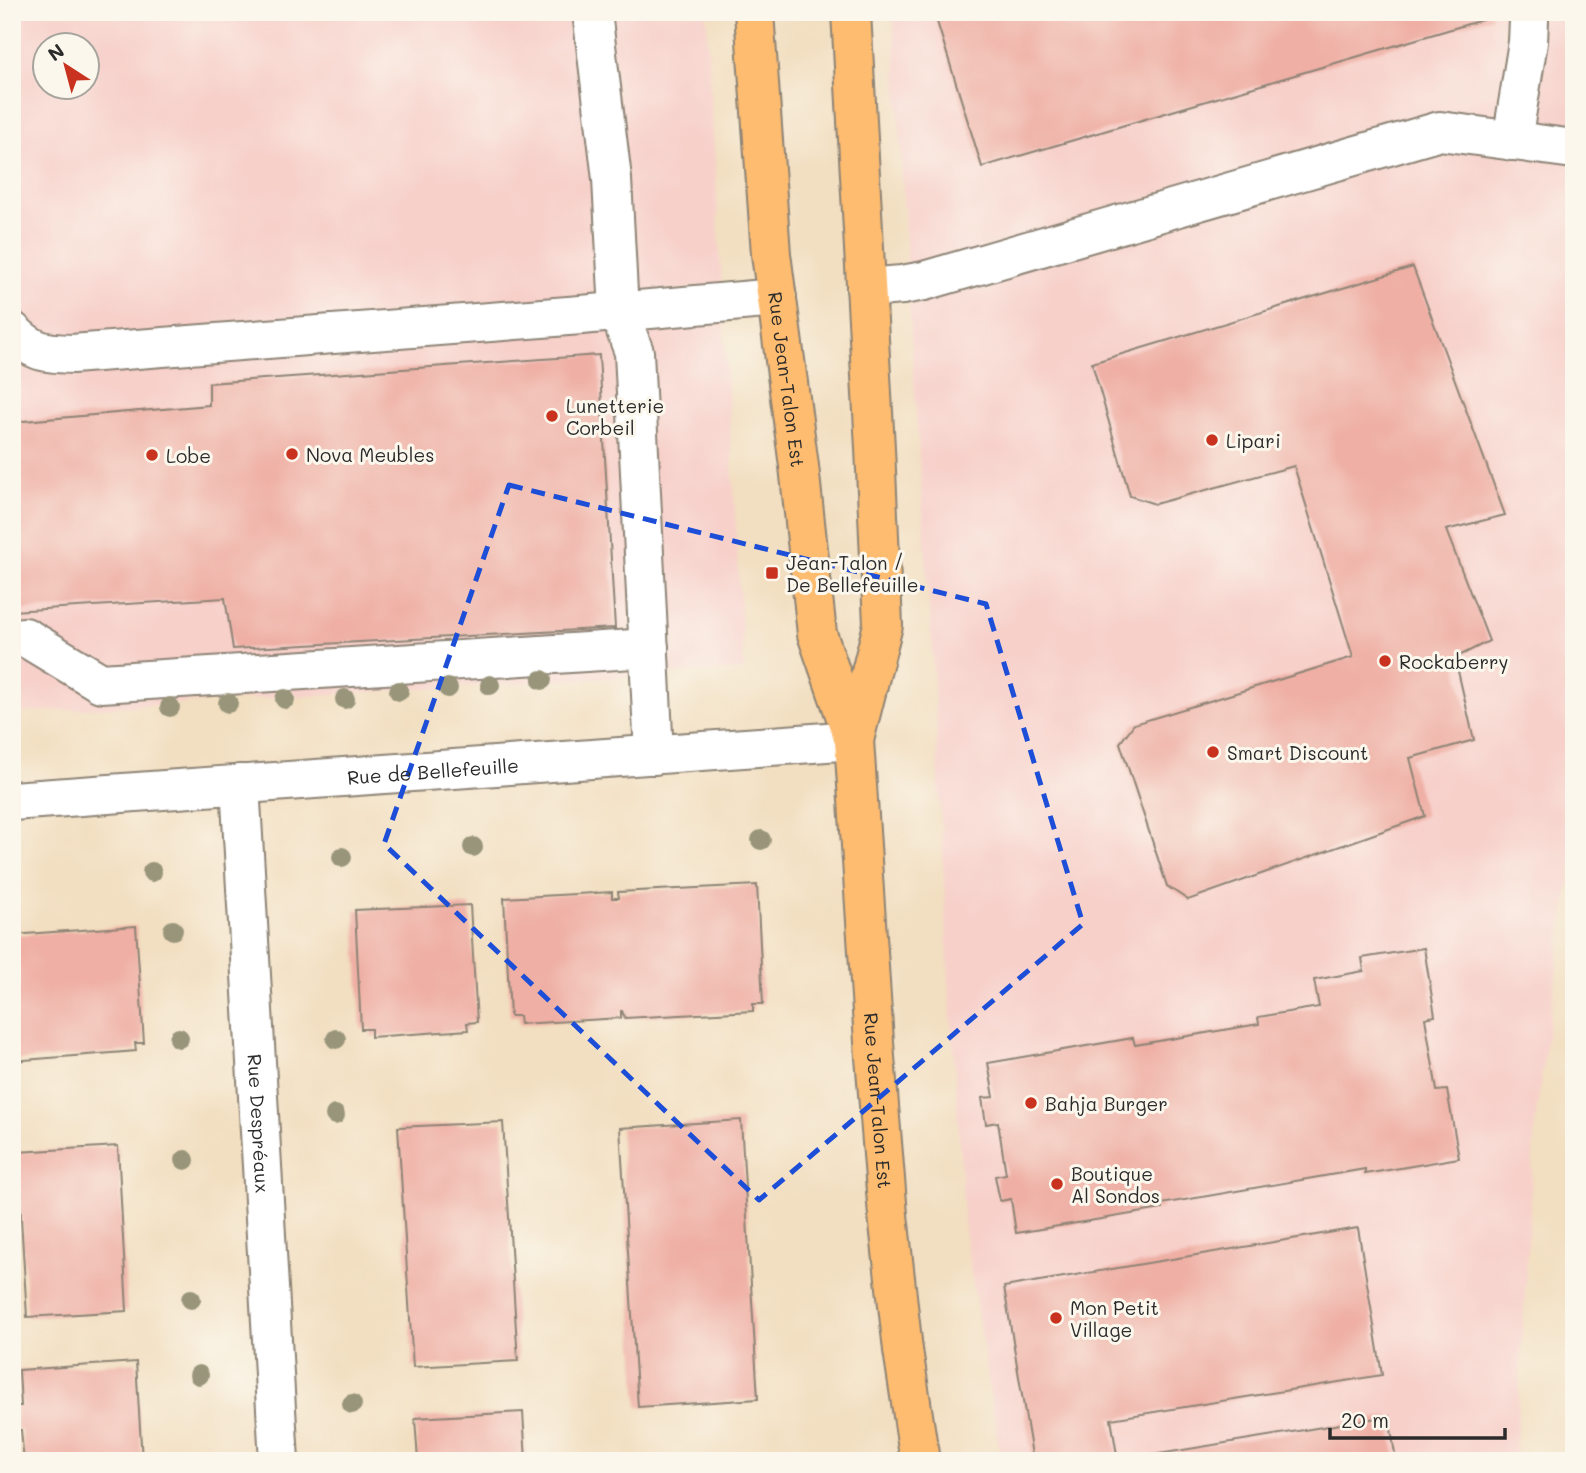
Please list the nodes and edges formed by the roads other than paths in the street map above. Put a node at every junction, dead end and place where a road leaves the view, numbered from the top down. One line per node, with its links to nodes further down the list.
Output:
1 (592, 12): 9 (street)
2 (754, 12): 8 (main road, Rue Jean-Talon Est)
3 (851, 12): 7 (main road, Rue Jean-Talon Est)
4 (1527, 12): 5 (street)
5 (1513, 141): 6 (street); 7 (street)
6 (1574, 149)
7 (866, 288): 13 (main road, Rue Jean-Talon Est)
8 (776, 298): 9 (street); 13 (main road, Rue Jean-Talon Est)
9 (619, 312): 10 (street); 12 (street)
10 (12, 331)
11 (12, 638): 12 (street)
12 (649, 648): 14 (street)
13 (854, 740): 14 (street, Rue de Bellefeuille); 18 (main road, Rue Jean-Talon Est)
14 (654, 755): 15 (street, Rue de Bellefeuille)
15 (240, 784): 16 (street, Rue de Bellefeuille); 17 (street, Rue Despréaux)
16 (12, 801)
17 (279, 1461)
18 (919, 1461)

